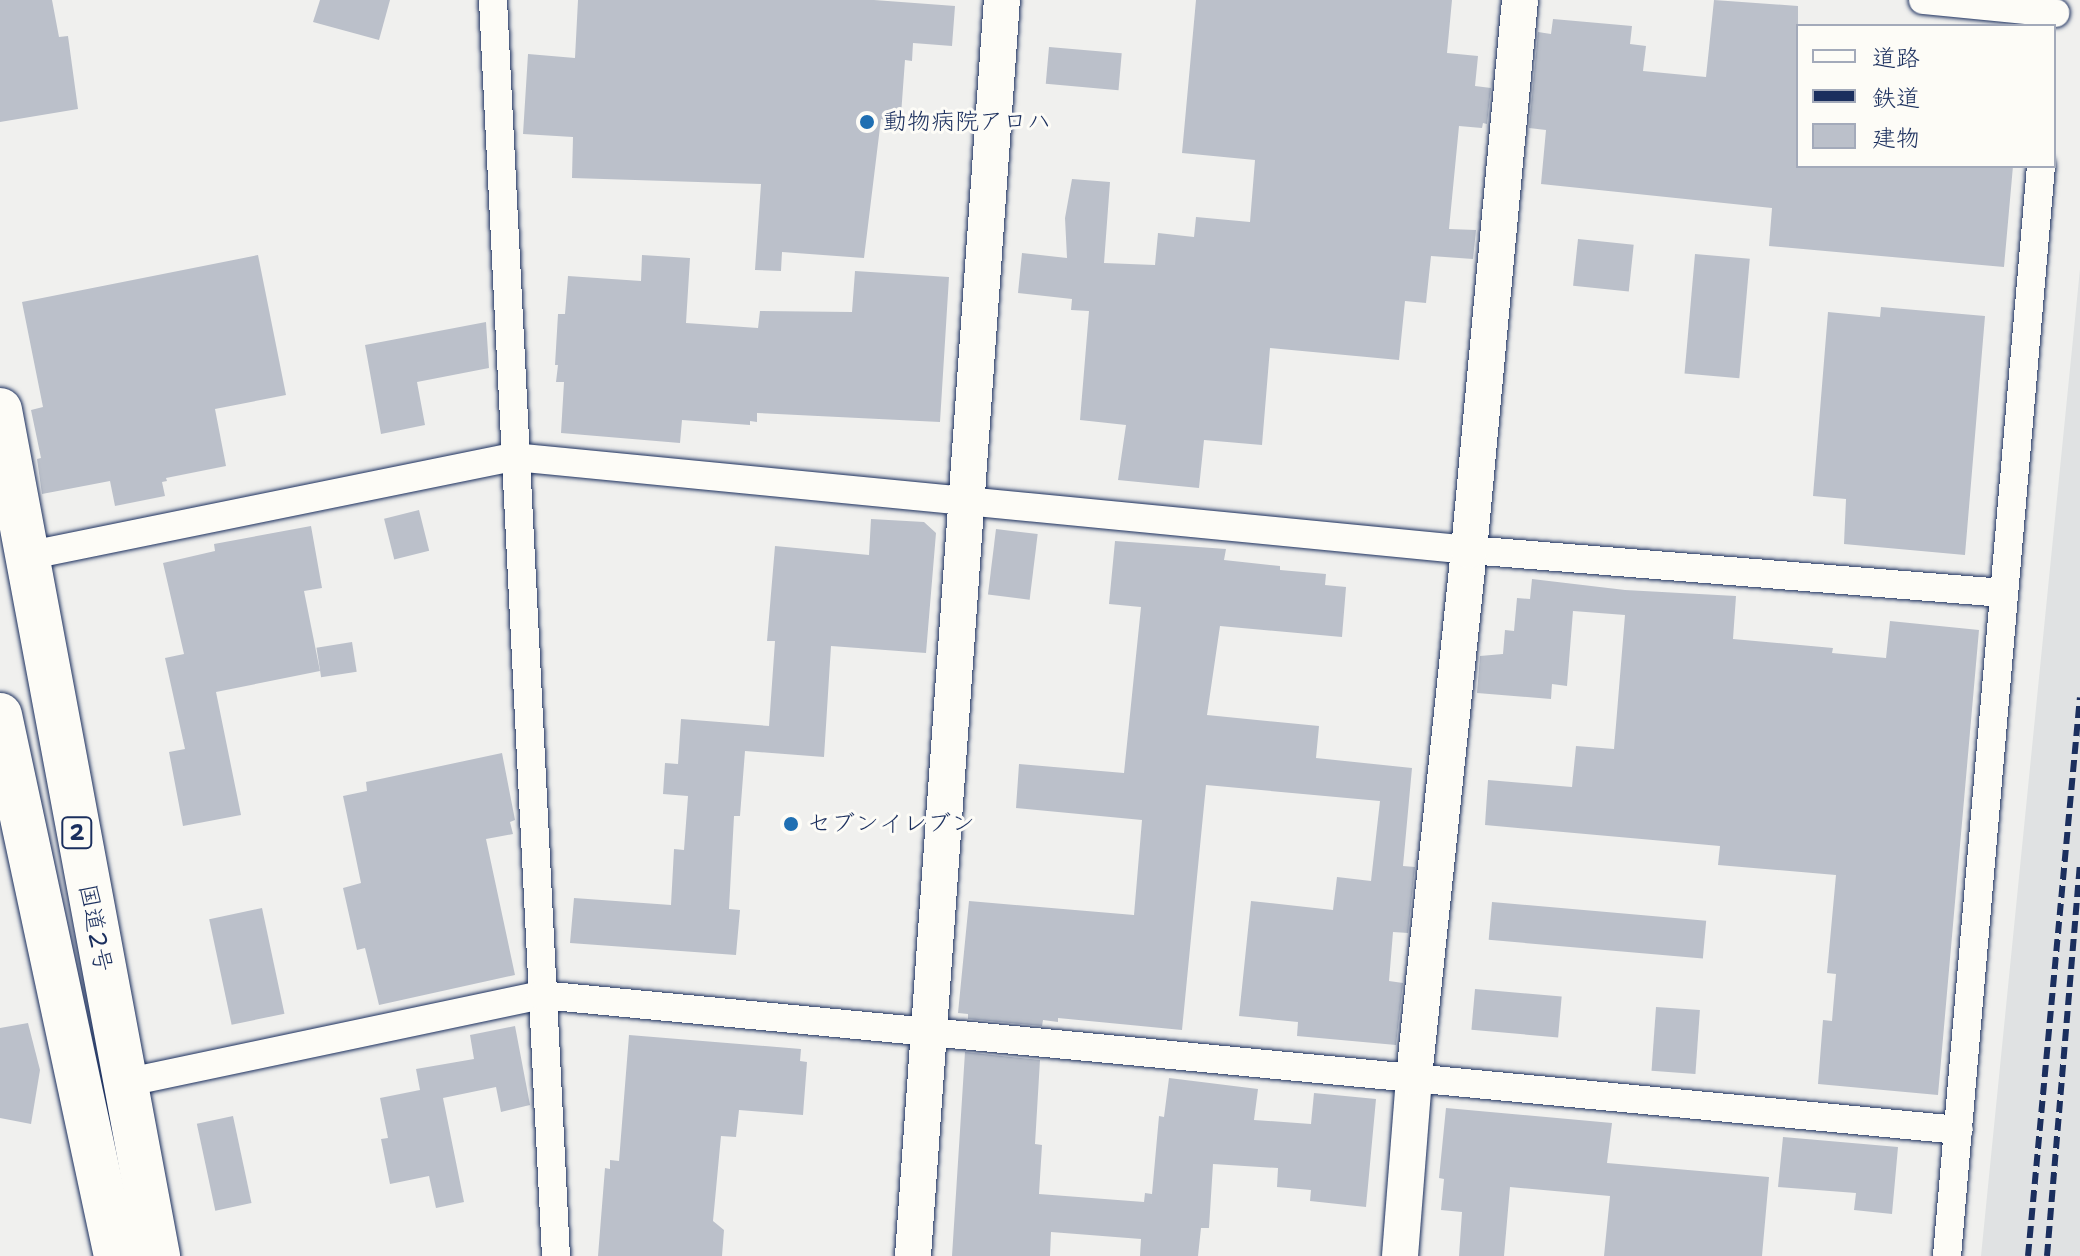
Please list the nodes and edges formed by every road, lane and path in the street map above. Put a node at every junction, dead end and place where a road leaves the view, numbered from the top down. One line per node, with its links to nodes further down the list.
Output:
1 (493, 0): 8 (street)
2 (1002, 0): 9 (street)
3 (1520, 0): 10 (street)
4 (1923, 0): 5 (street)
5 (2056, 14)
6 (2041, 168): 12 (street)
7 (0, 410): 11 (highway, 国道2号 / 2)
8 (514, 457): 9 (street); 11 (street); 15 (street)
9 (967, 499): 10 (street); 16 (street)
10 (1469, 550): 12 (street); 17 (street)
11 (26, 556): 18 (highway, 国道2号 / 2)
12 (2003, 593): 19 (street)
13 (0, 715): 14 (highway, 国道2号 / 2)
14 (10, 806): 20 (highway, 国道2号 / 2)
15 (541, 995): 16 (street); 18 (street); 22 (street)
16 (930, 1034): 17 (street); 23 (street)
17 (1414, 1077): 19 (street); 24 (street)
18 (124, 1083): 21 (highway, 国道2号 / 2)
19 (1959, 1130): 25 (street)
20 (116, 1256)
21 (158, 1256)
22 (556, 1256)
23 (913, 1256)
24 (1400, 1256)
25 (1947, 1256)

